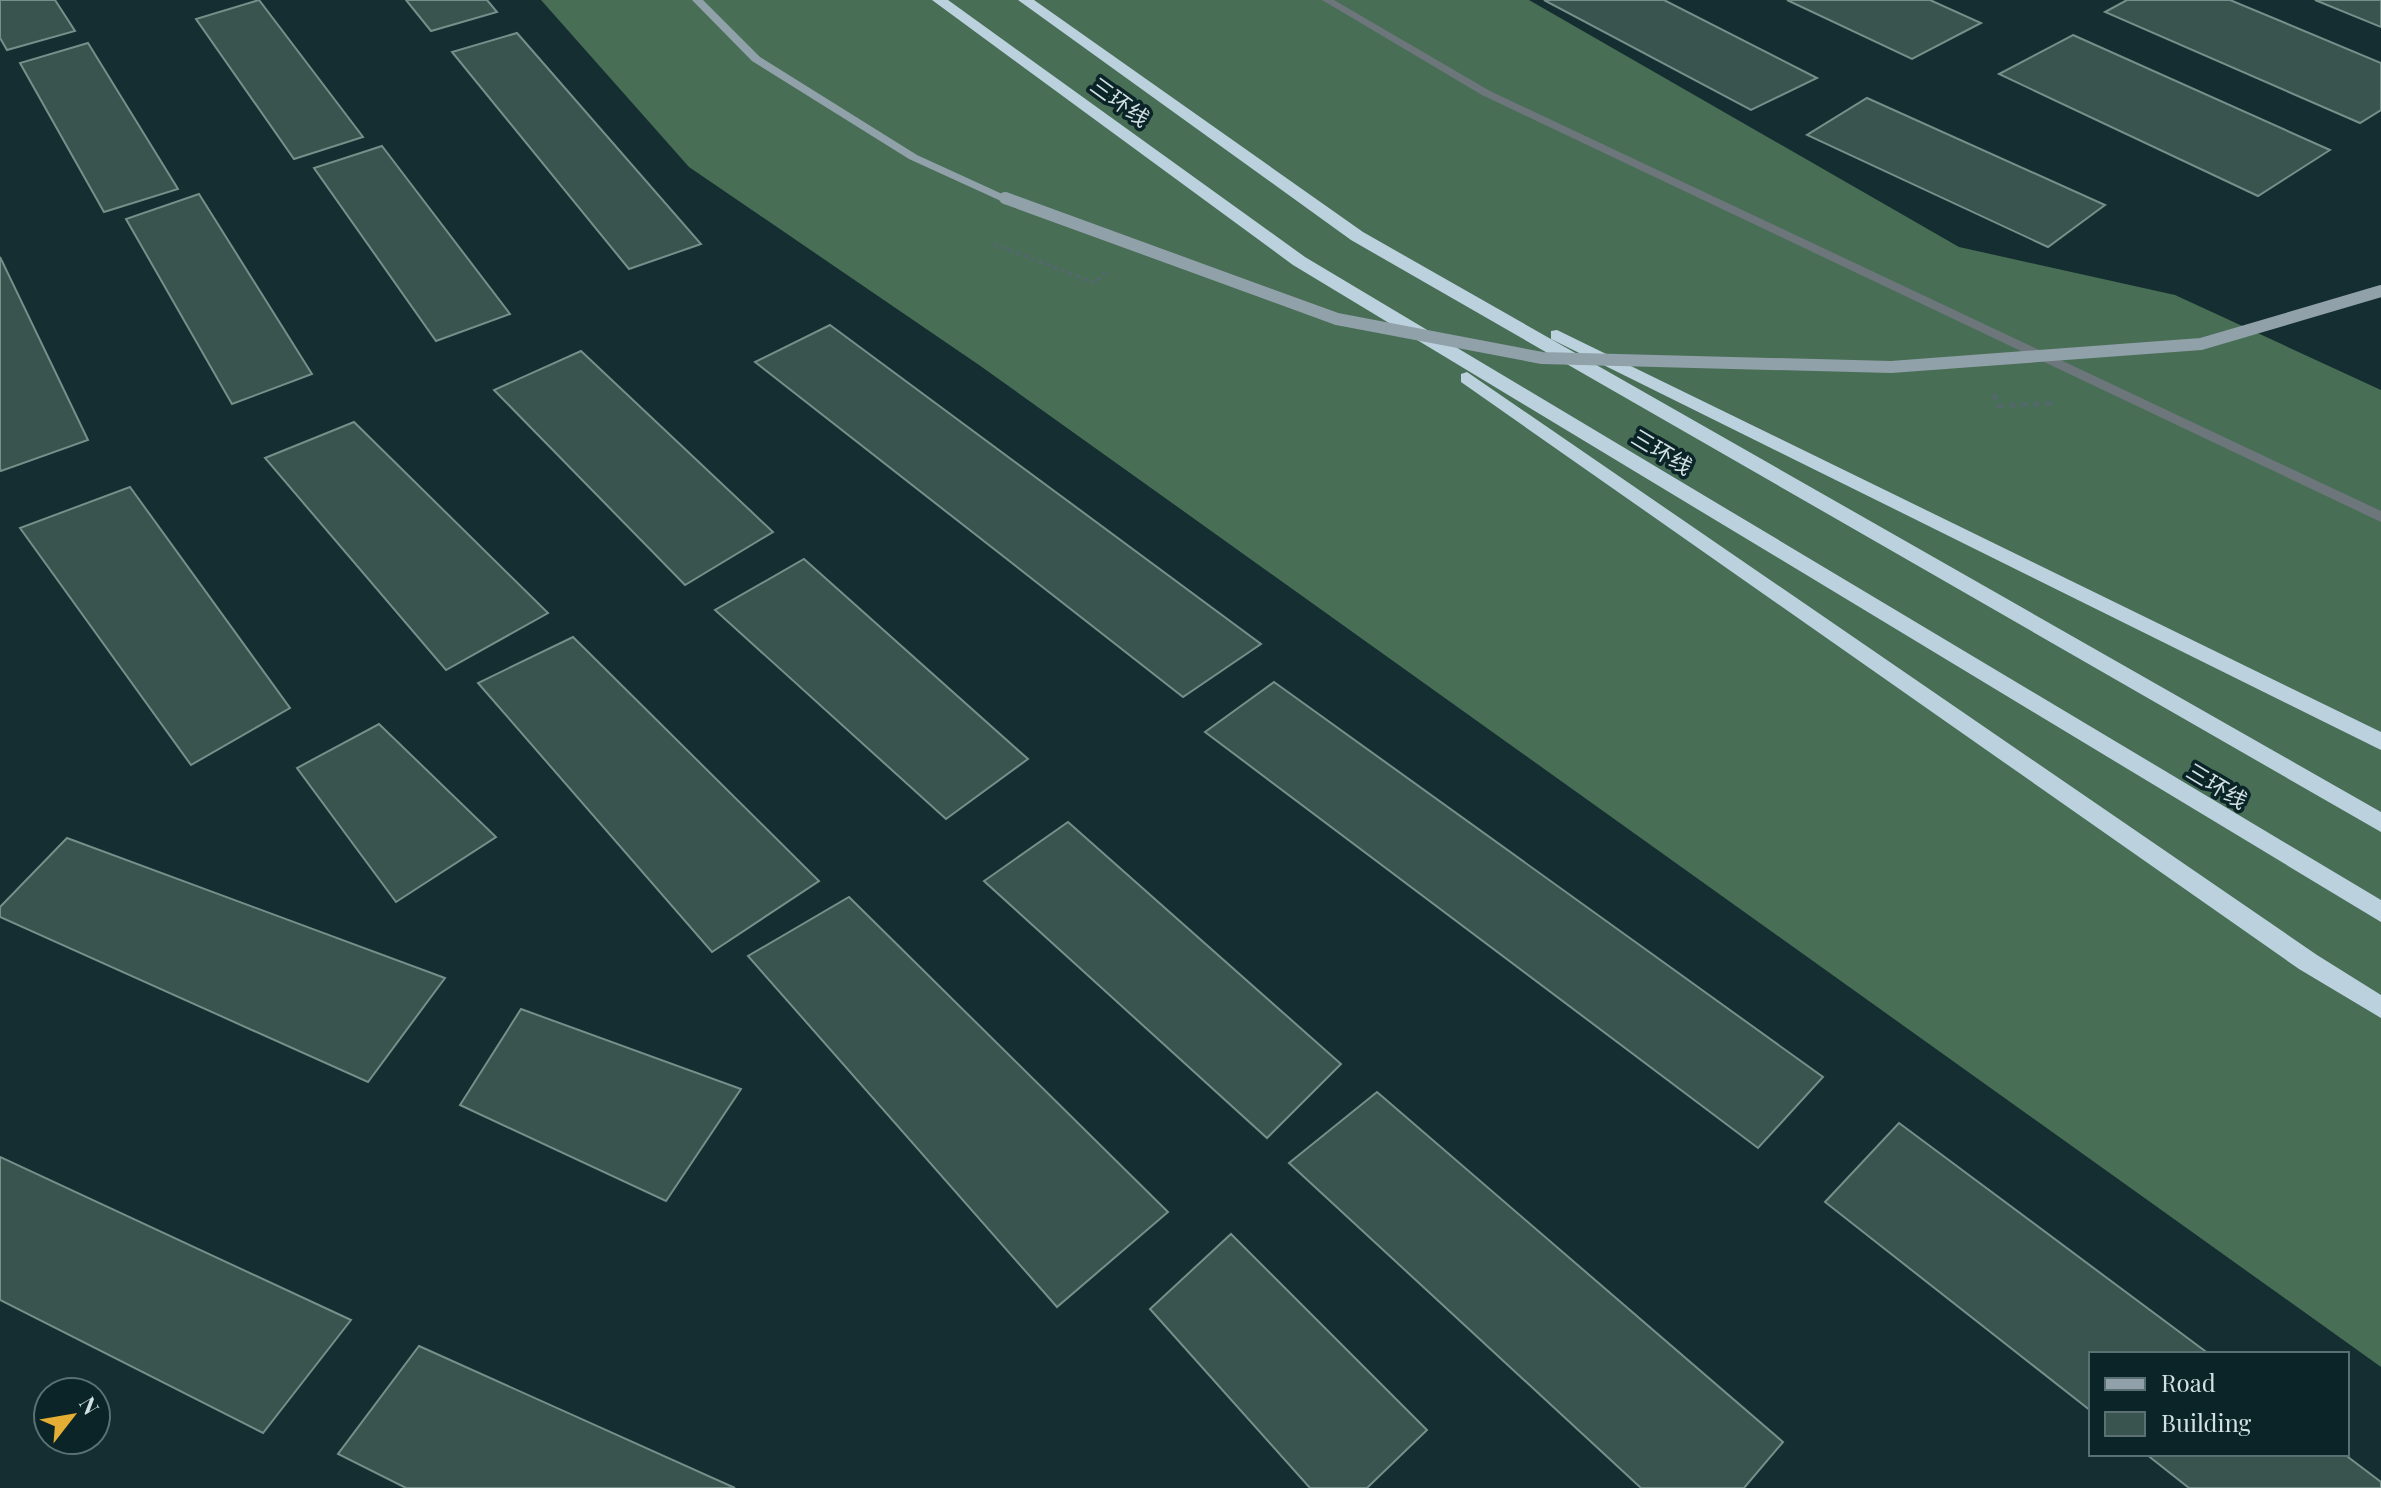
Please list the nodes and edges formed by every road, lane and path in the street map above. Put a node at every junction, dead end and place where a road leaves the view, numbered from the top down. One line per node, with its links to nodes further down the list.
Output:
1 (697, 0): 8 (main road, bridge)
2 (939, 0): 6 (highway, 三环线)
3 (1025, 0): 5 (highway, 三环线)
4 (1327, 0): 10 (street)
5 (1357, 236): 11 (highway); 12 (highway, 三环线)
6 (1299, 261): 13 (highway, 三环线); 14 (highway)
7 (2381, 291): 8 (main road, bridge)
8 (1979, 360): 9 (path)
9 (2070, 402)
10 (2381, 517)
11 (2381, 742)
12 (2381, 823)
13 (2381, 912)
14 (2381, 1008)

